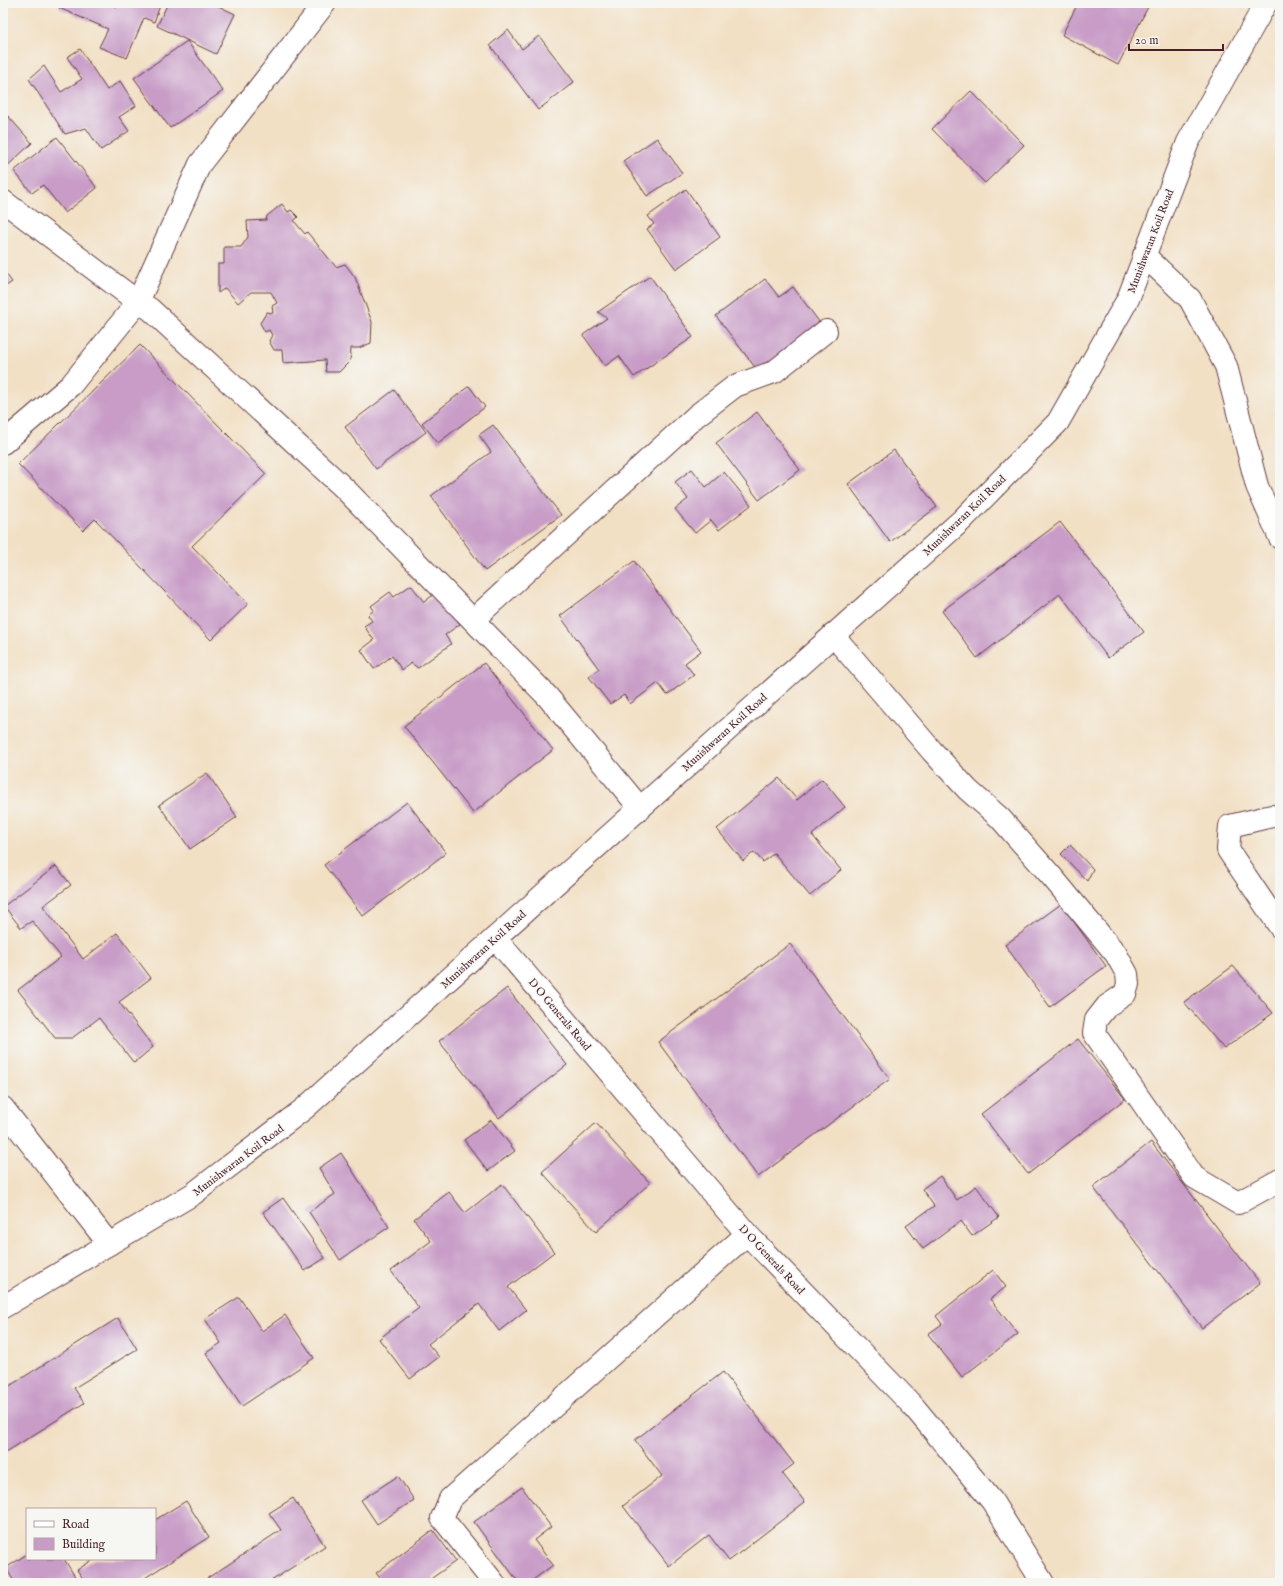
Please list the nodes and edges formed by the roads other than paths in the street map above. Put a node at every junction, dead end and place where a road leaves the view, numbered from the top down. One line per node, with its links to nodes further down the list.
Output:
1 (325, 3): 5 (street)
2 (1266, 3): 4 (street, Munishwaran Koil Road)
3 (3, 201): 5 (street)
4 (1144, 255): 8 (street); 10 (street, Munishwaran Koil Road)
5 (138, 302): 7 (street); 9 (street)
6 (826, 331): 9 (street)
7 (3, 443)
8 (1280, 538)
9 (473, 620): 11 (street)
10 (833, 635): 11 (street, Munishwaran Koil Road); 16 (street)
11 (640, 808): 14 (street, Munishwaran Koil Road)
12 (1272, 816): 13 (street)
13 (1280, 927)
14 (495, 938): 17 (street, D O Generals Road); 18 (street, Munishwaran Koil Road)
15 (3, 1108): 18 (street)
16 (1280, 1180)
17 (747, 1234): 20 (street); 21 (street, D O Generals Road)
18 (109, 1244): 19 (street, Munishwaran Koil Road)
19 (3, 1307)
20 (494, 1583)
21 (1043, 1583)

